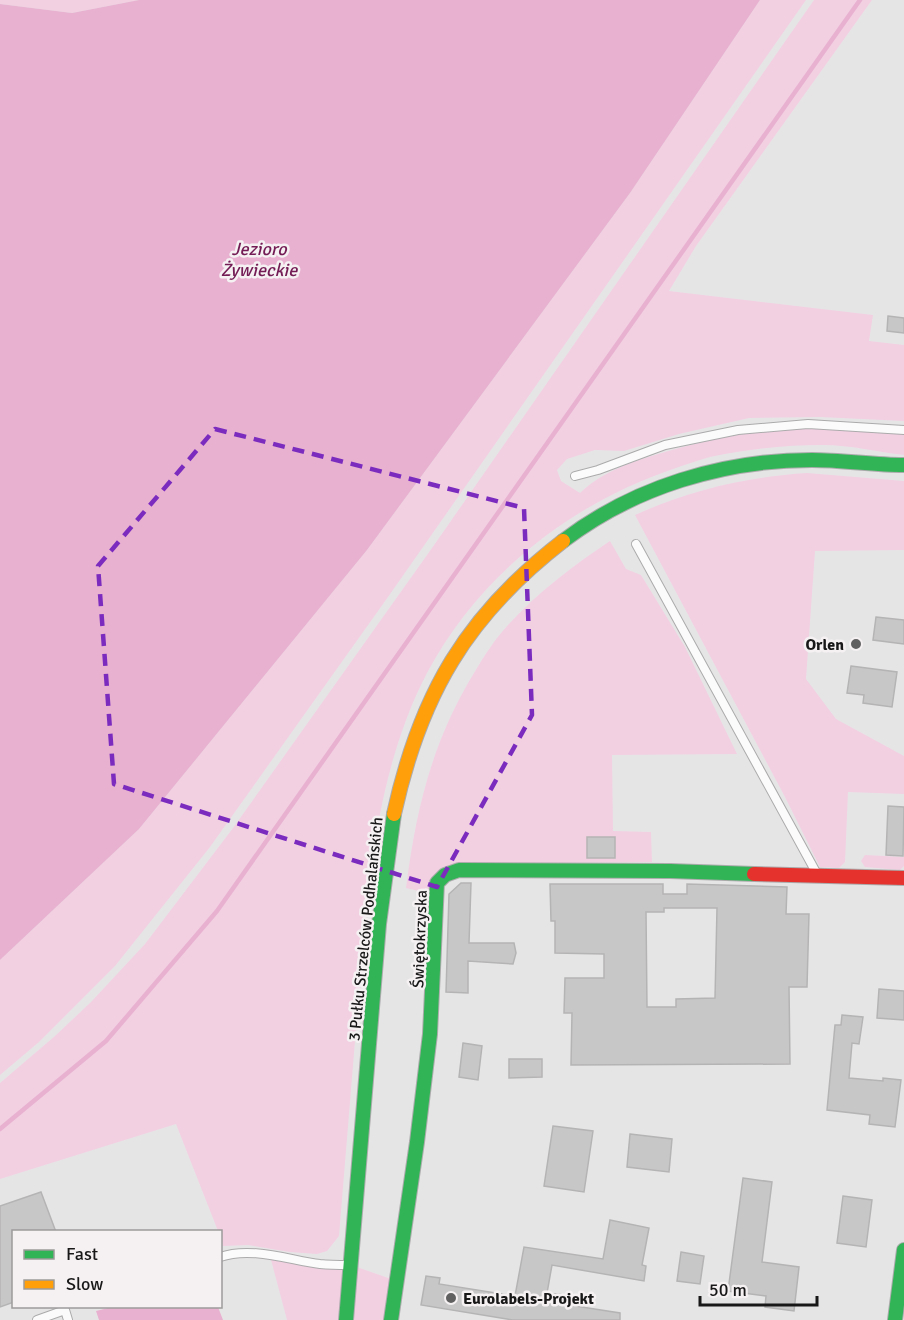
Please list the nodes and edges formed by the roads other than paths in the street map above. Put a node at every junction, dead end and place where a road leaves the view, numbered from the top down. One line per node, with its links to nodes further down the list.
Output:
1 (904, 430): 5 (lane)
2 (886, 465): 3 (main road); 4 (main road); 11 (main road, 3 Pułku Strzelców Podhalańskich)
3 (904, 465)
4 (904, 471)
5 (575, 476)
6 (636, 544): 7 (lane)
7 (818, 875): 8 (main road, Świętokrzyska); 17 (main road, Świętokrzyska)
8 (904, 878)
9 (904, 1250): 18 (main road)
10 (222, 1256): 11 (lane)
11 (351, 1265): 16 (main road, 3 Pułku Strzelców Podhalańskich)
12 (70, 1308): 13 (lane)
13 (65, 1310): 14 (lane); 15 (lane)
14 (37, 1320)
15 (68, 1320)
16 (346, 1320)
17 (391, 1320)
18 (895, 1320)

